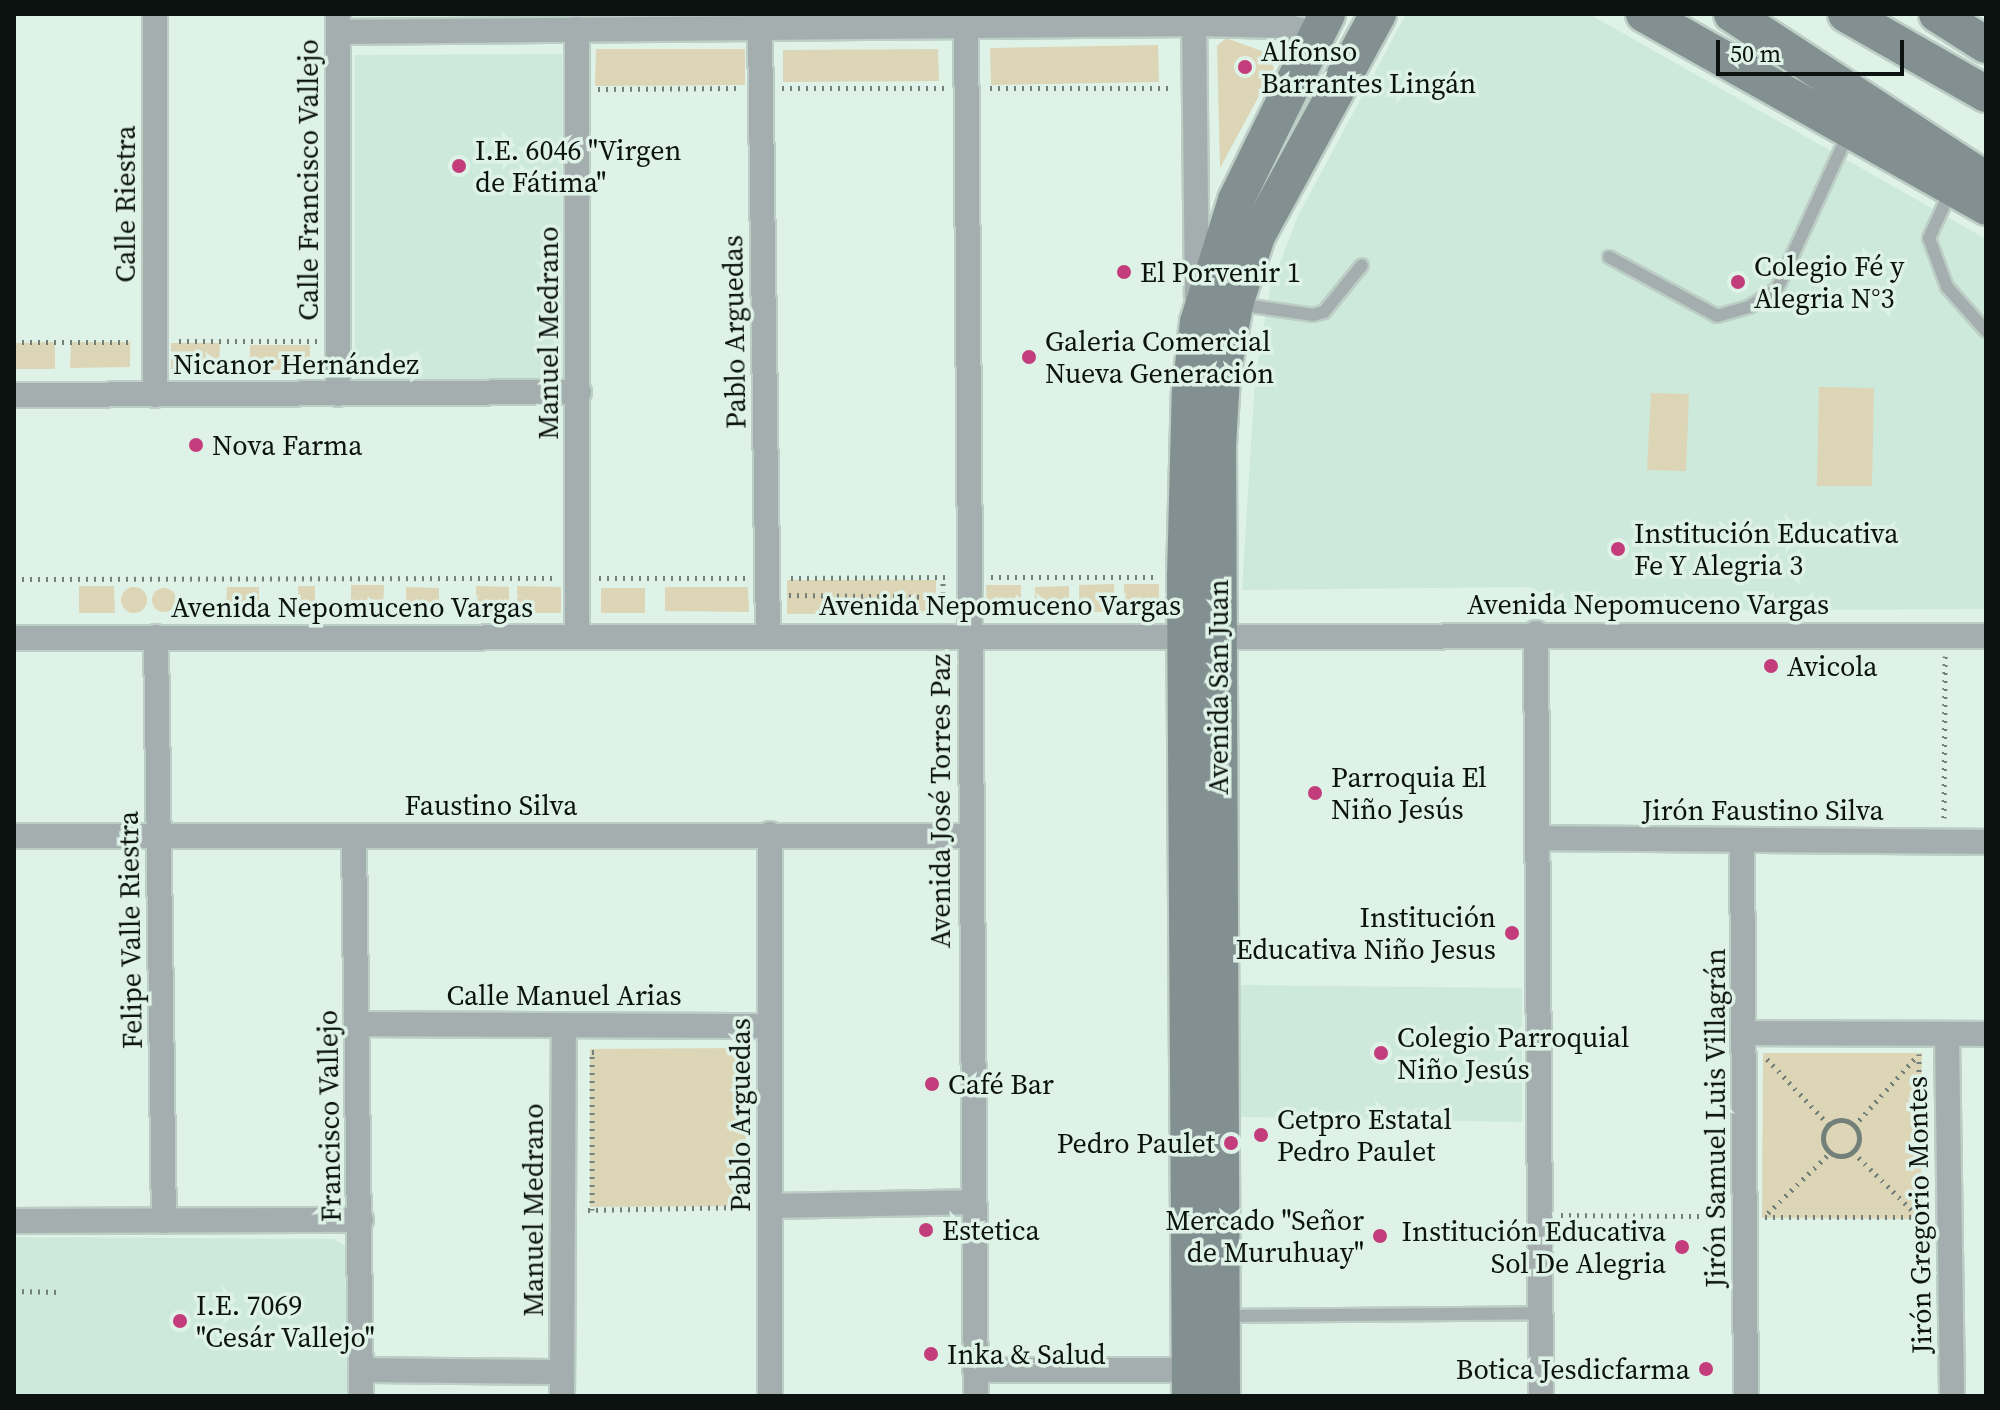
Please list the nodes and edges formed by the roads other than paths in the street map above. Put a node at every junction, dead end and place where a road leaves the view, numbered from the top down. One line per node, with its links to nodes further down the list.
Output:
1 (155, 14): 24 (street, Calle Riestra)
2 (1378, 14): 18 (main road, Avenida San Juan)
3 (1644, 14): 13 (main road)
4 (1732, 14): 14 (main road)
5 (1846, 14): 12 (main road)
6 (1194, 19): 7 (street); 9 (street); 19 (street)
7 (966, 20): 10 (street); 26 (street, Avenida José Torres Paz)
8 (338, 23): 11 (street); 22 (street, Calle Francisco Vallejo)
9 (1321, 24): 19 (main road, Avenida San Juan)
10 (760, 28): 11 (street); 29 (street, Pablo Arguedas)
11 (577, 29): 21 (street, Manuel Medrano)
12 (1986, 94)
13 (1850, 130): 14 (main road); 16 (lane)
14 (1969, 184): 15 (main road); 20 (lane)
15 (1986, 207)
16 (1609, 257)
17 (1362, 265): 18 (lane)
18 (1235, 304): 27 (main road, Avenida San Juan)
19 (1198, 322): 27 (main road, Avenida San Juan)
20 (1986, 331)
21 (579, 392): 22 (street, Nicanor Hernández); 28 (street, Manuel Medrano)
22 (338, 394): 24 (street, Nicanor Hernández)
23 (14, 395): 24 (street, Nicanor Hernández)
24 (155, 395)
25 (1536, 633): 27 (street, Avenida Nepomuceno Vargas); 30 (street, Avenida Nepomuceno Vargas); 38 (street)
26 (971, 635): 27 (street, Avenida Nepomuceno Vargas); 29 (street, Avenida Nepomuceno Vargas); 37 (street, Avenida José Torres Paz)
27 (1202, 635): 53 (main road, Avenida San Juan); 56 (main road, Avenida San Juan)
28 (577, 636): 29 (street, Avenida Nepomuceno Vargas); 31 (street, Avenida Nepomuceno Vargas)
29 (768, 636)
30 (1986, 636)
31 (156, 637): 32 (street, Avenida Nepomuceno Vargas); 35 (street, Felipe Valle Riestra)
32 (14, 638)
33 (770, 834): 36 (street, Faustino Silva); 37 (street, Faustino Silva); 43 (street, Pablo Arguedas)
34 (14, 836): 35 (street, Faustino Silva)
35 (159, 836): 36 (street, Faustino Silva); 51 (street, Felipe Valle Riestra)
36 (354, 836): 41 (street, Francisco Vallejo)
37 (968, 836): 47 (street, Avenida José Torres Paz)
38 (1539, 838): 39 (street, Jirón Faustino Silva); 52 (street)
39 (1742, 841): 40 (street, Jirón Faustino Silva); 44 (street, Jirón Samuel Luis Villagrán)
40 (1986, 842)
41 (358, 1024): 42 (street, Calle Manuel Arias); 49 (street, Francisco Vallejo)
42 (564, 1025): 43 (street, Calle Manuel Arias); 57 (street, Manuel Medrano)
43 (770, 1026): 48 (street, Pablo Arguedas)
44 (1745, 1033): 45 (street); 63 (street, Jirón Samuel Luis Villagrán)
45 (1947, 1034): 46 (street); 64 (street, Jirón Gregorio Montes)
46 (1986, 1034)
47 (970, 1202): 48 (street); 55 (street, Avenida José Torres Paz)
48 (770, 1206): 59 (street, Pablo Arguedas)
49 (361, 1220): 51 (street); 54 (street, Francisco Vallejo)
50 (14, 1221): 51 (street)
51 (164, 1221)
52 (1541, 1313): 53 (lane); 62 (street)
53 (1221, 1316): 61 (main road, Avenida San Juan)
54 (361, 1370): 57 (street); 58 (street, Francisco Vallejo)
55 (975, 1370): 56 (street); 60 (street, Avenida José Torres Paz)
56 (1190, 1383)
57 (562, 1384)
58 (361, 1396)
59 (770, 1396)
60 (976, 1396)
61 (1222, 1396)
62 (1541, 1396)
63 (1746, 1396)
64 (1952, 1396)

